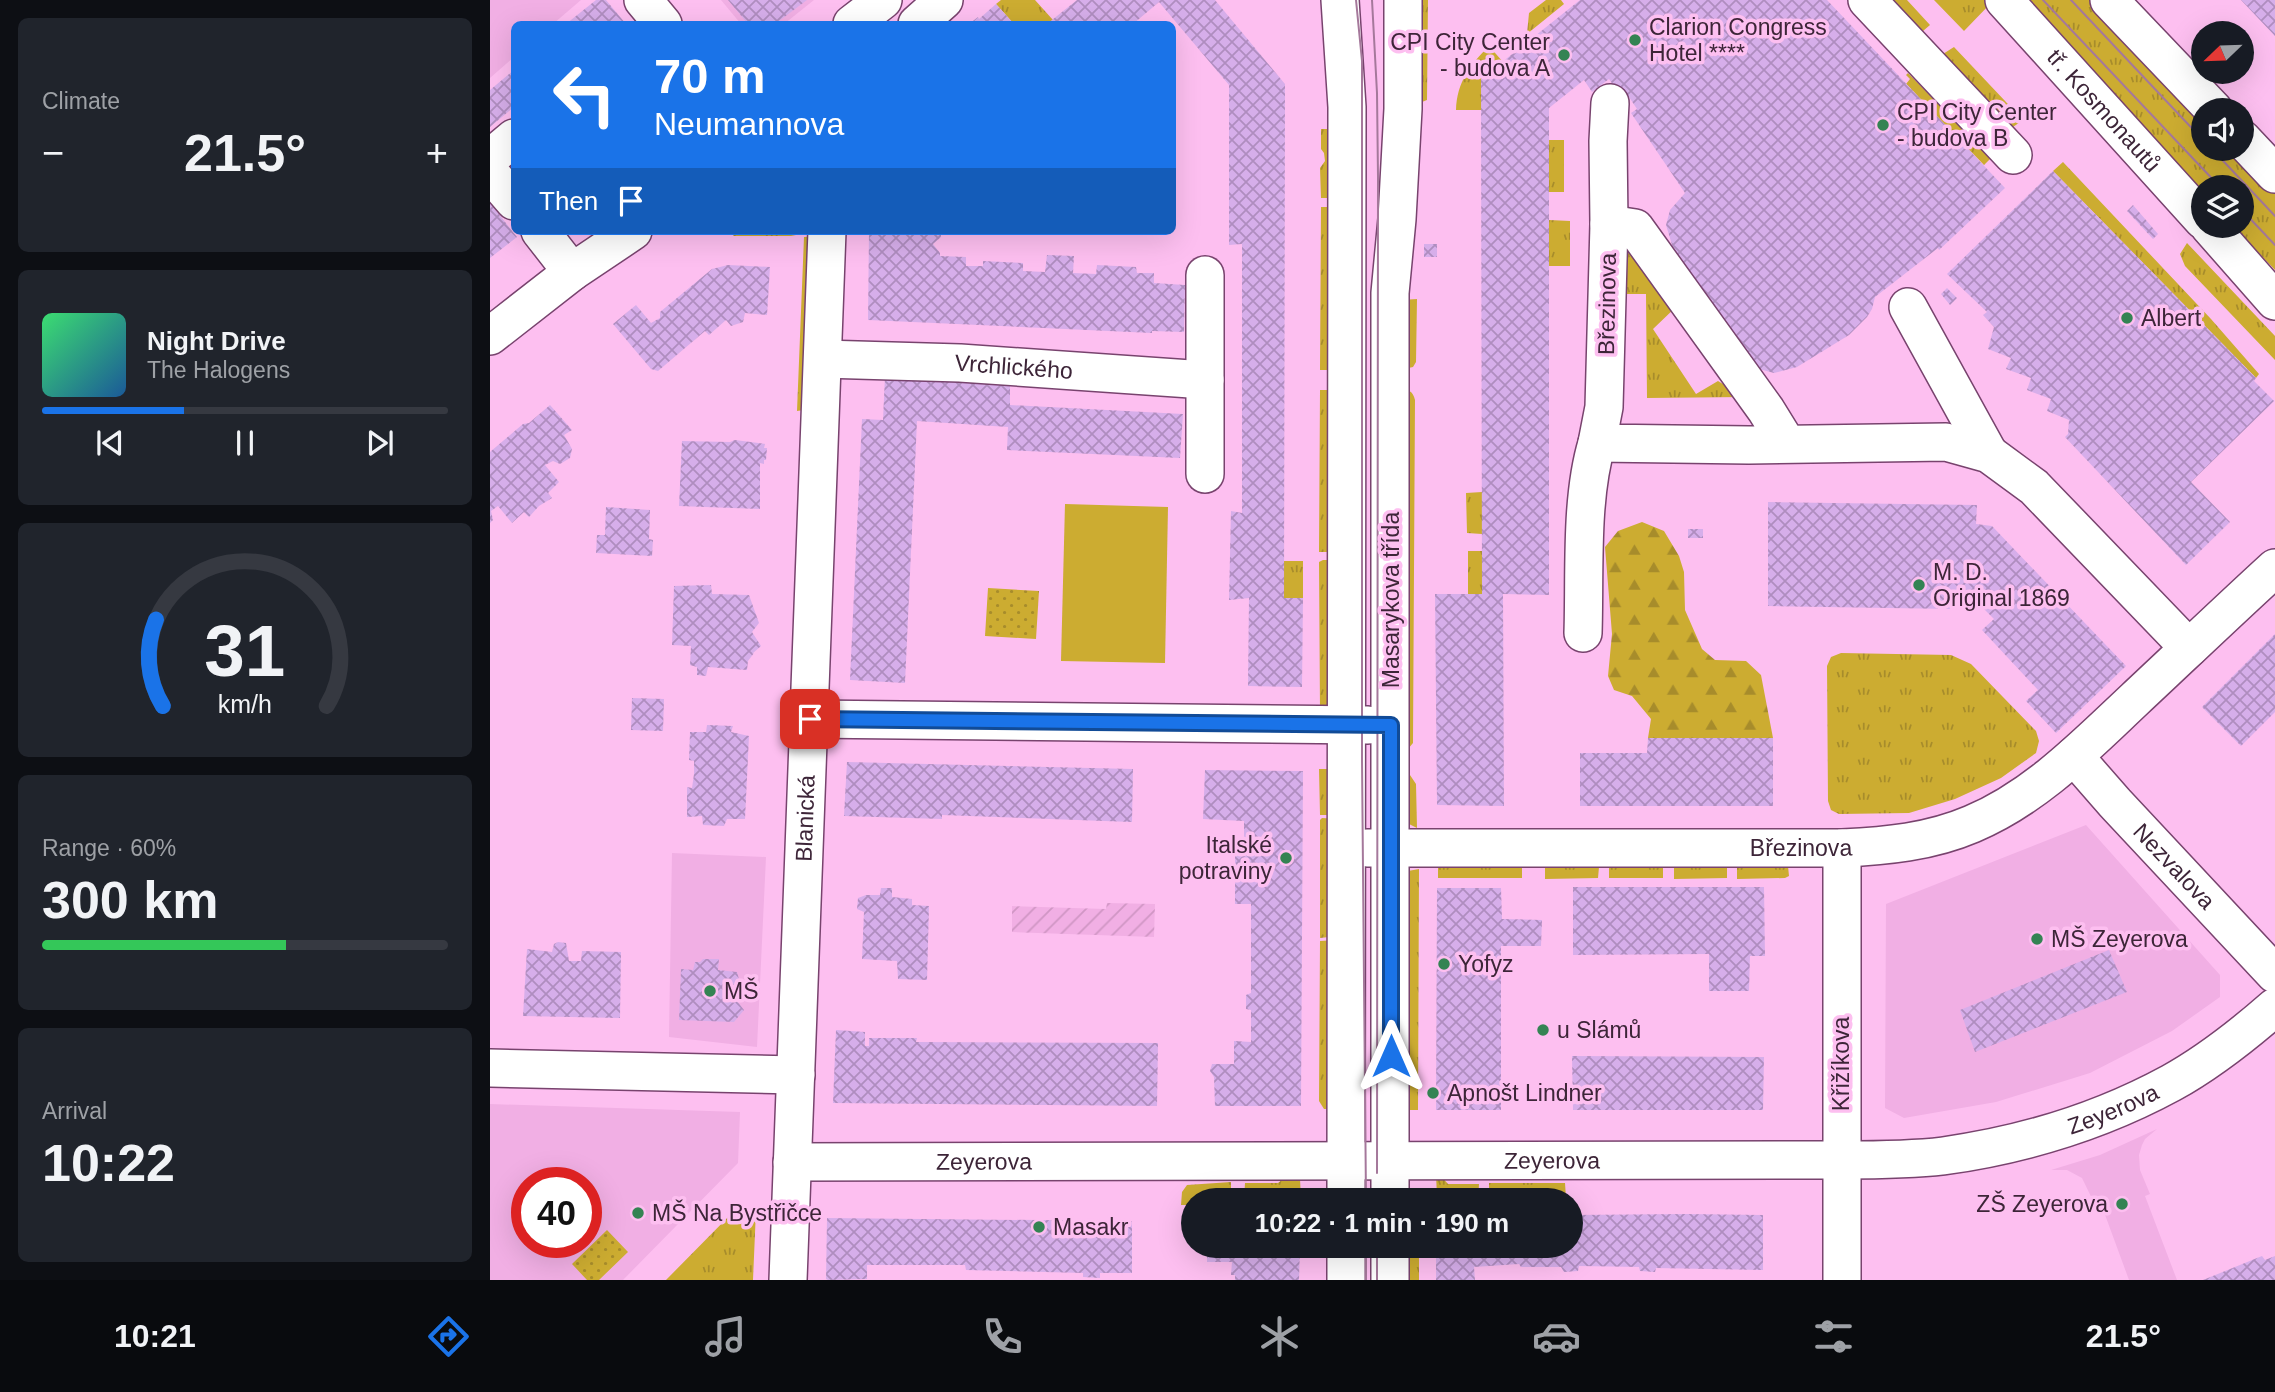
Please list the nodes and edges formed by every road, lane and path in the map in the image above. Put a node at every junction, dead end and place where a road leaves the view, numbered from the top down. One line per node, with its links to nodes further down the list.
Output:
1 (883, 0): 8 (street)
2 (944, 0): 9 (street)
3 (1340, 0): 40 (street, Masarykova třída)
4 (1403, 0): 41 (street, Masarykova třída)
5 (1867, 0): 14 (street)
6 (2004, 0): 19 (street, tř. Kosmonautů)
7 (2109, 0): 10 (street)
8 (856, 21)
9 (920, 21)
10 (2203, 98)
11 (1610, 103): 20 (street, Březinova)
12 (511, 140): 15 (street)
13 (2254, 152): 17 (street)
14 (2013, 155)
15 (490, 158)
16 (490, 173): 18 (street)
17 (2275, 174)
18 (511, 198)
19 (2191, 207)
20 (1609, 224): 32 (street, Březinova); 33 (street, Březinova)
21 (543, 235): 25 (street)
22 (627, 235): 25 (street)
23 (827, 235): 30 (street, Blanická)
24 (2220, 238): 27 (street)
25 (572, 272): 29 (street)
26 (1205, 275): 31 (street)
27 (2275, 301)
28 (1908, 307): 34 (street)
29 (490, 337)
30 (823, 359): 31 (street, Vrchlického); 39 (street, Blanická)
31 (1205, 380): 35 (street)
32 (1597, 443): 33 (street); 37 (street, Březinova)
33 (1787, 444): 34 (street)
34 (1989, 454): 38 (street)
35 (1205, 474)
36 (2275, 568): 38 (street, Březinova)
37 (1583, 633)
38 (2189, 648): 42 (street, Březinova)
39 (810, 719): 40 (street); 49 (street, Blanická)
40 (1346, 725): 41 (street); 43 (street, Masarykova třída)
41 (1391, 725): 44 (street, Masarykova třída)
42 (2074, 756): 45 (street, Březinova); 46 (street, Nezvalova)
43 (1346, 848): 44 (street, Březinova); 51 (street, Masarykova třída)
44 (1404, 848): 45 (street, Březinova); 52 (street, Masarykova třída)
45 (1842, 848): 50 (street, Křižíkova)
46 (2275, 974)
47 (2275, 1007): 50 (street, Zeyerova)
48 (490, 1068): 49 (street)
49 (796, 1075): 53 (street, Blanická)
50 (1842, 1160): 52 (street, Zeyerova); 61 (street, Křižíkova)
51 (1346, 1161): 52 (street, Zeyerova); 53 (street, Zeyerova); 54 (street, Masarykova třída)
52 (1391, 1161): 55 (street, Masarykova třída)
53 (792, 1162): 58 (street, Blanická)
54 (1346, 1188)
55 (1390, 1188)
56 (1346, 1258): 59 (street)
57 (1390, 1258): 60 (street)
58 (788, 1280)
59 (1346, 1280)
60 (1390, 1280)
61 (1842, 1280)

